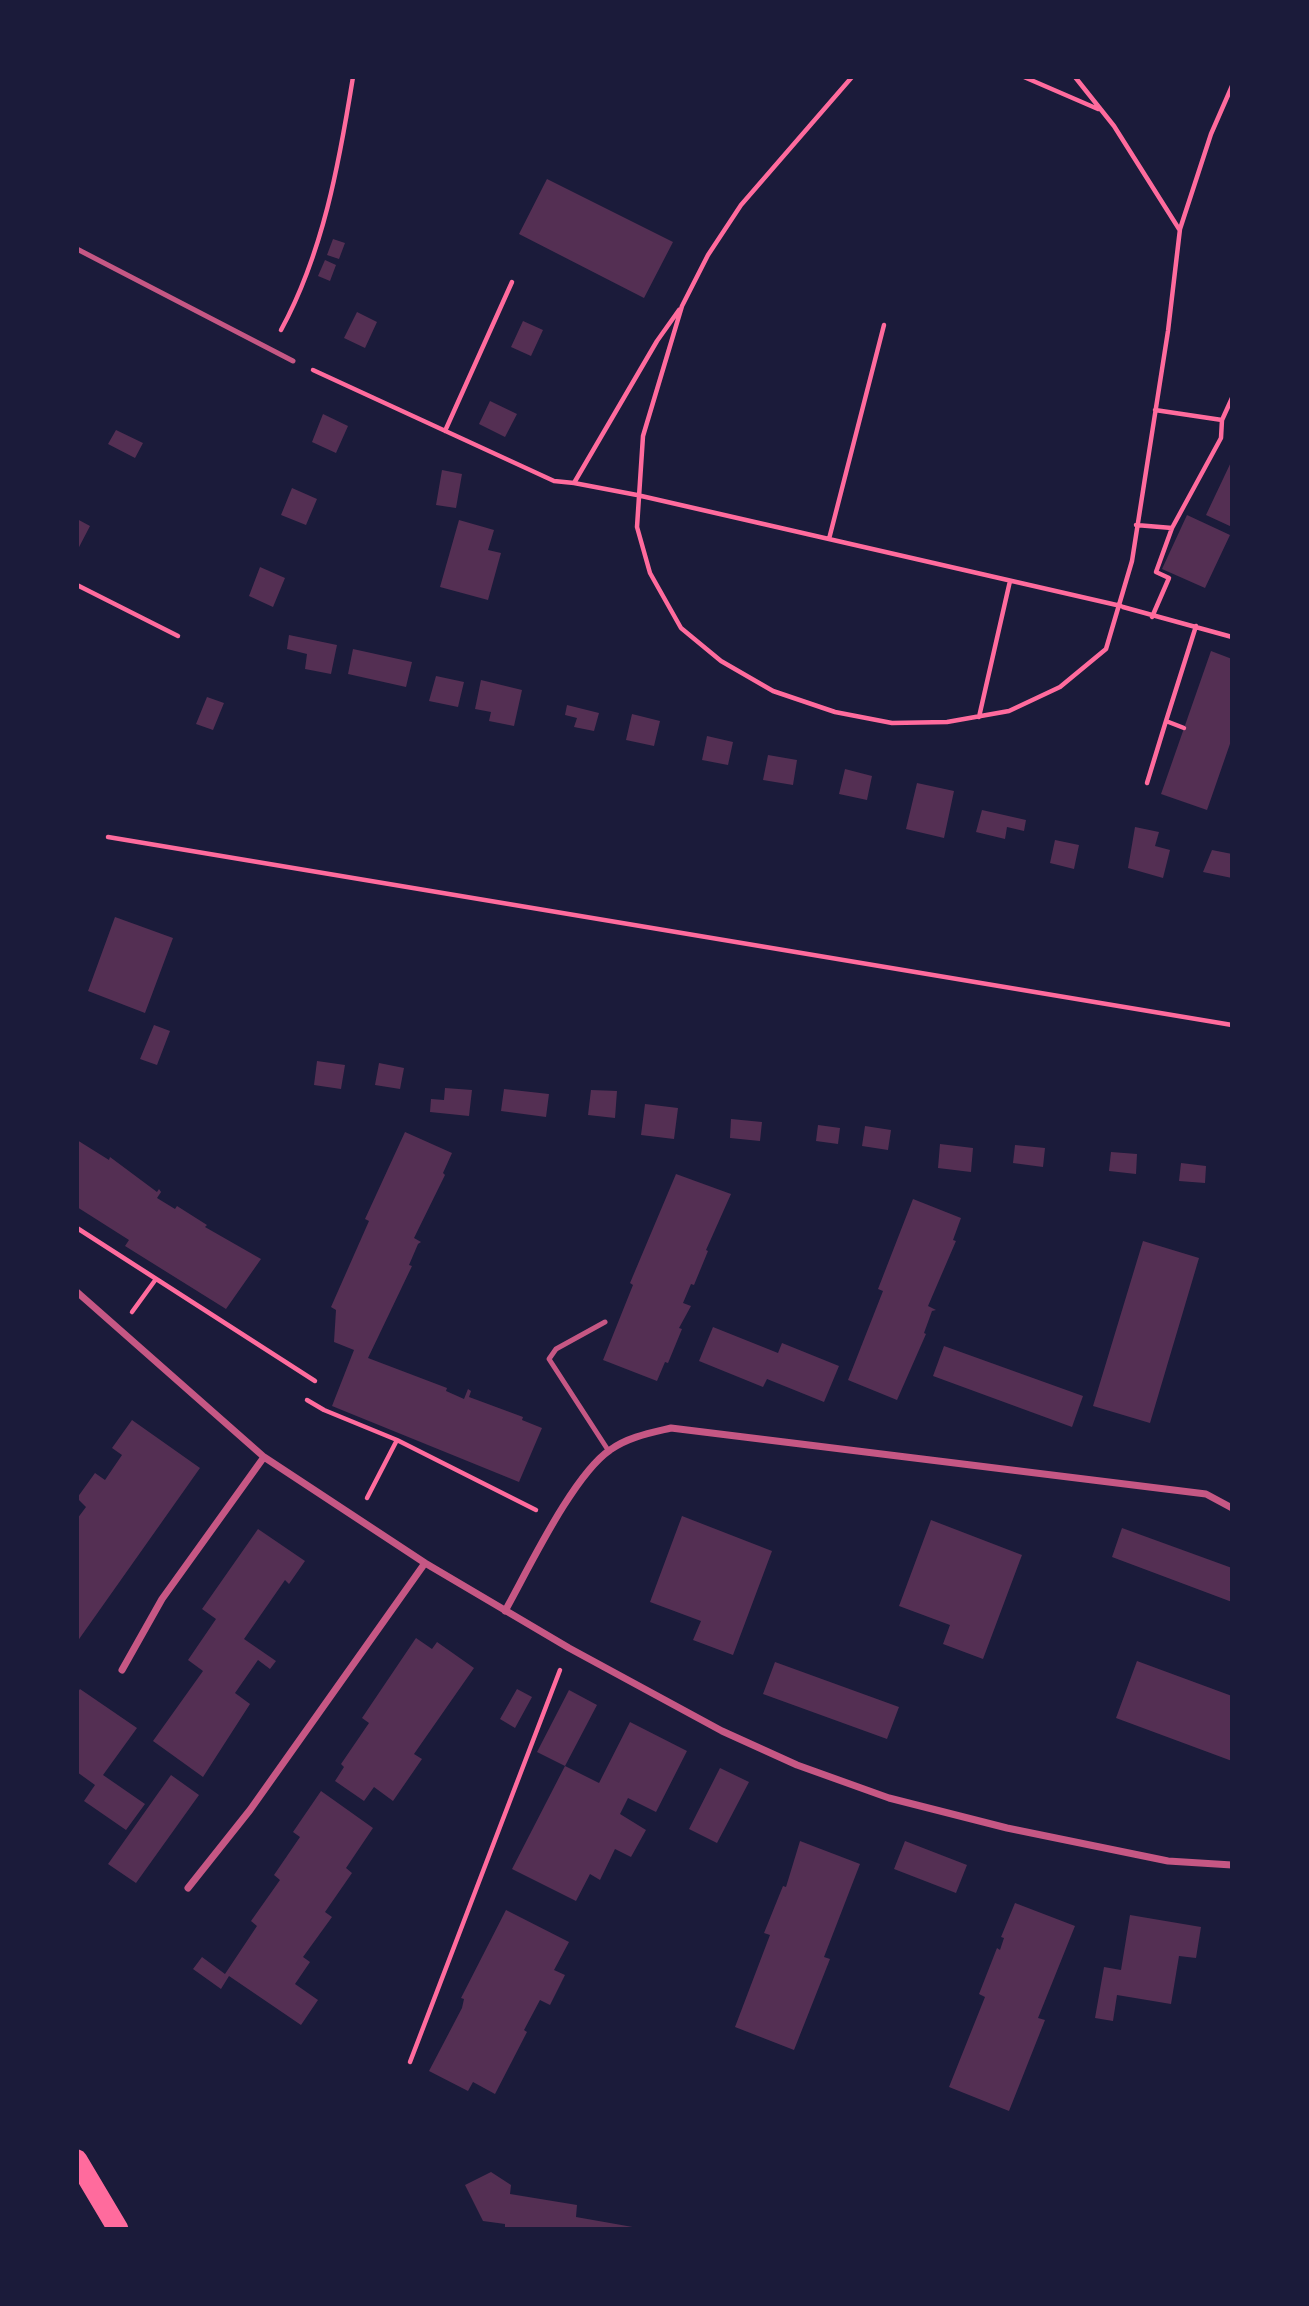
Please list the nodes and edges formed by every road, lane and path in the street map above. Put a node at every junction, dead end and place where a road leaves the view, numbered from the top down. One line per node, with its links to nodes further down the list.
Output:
1 (353, 77): 12 (path)
2 (852, 77): 10 (path)
3 (1024, 77): 6 (path)
4 (1075, 77): 6 (path)
5 (1232, 86): 7 (path)
6 (1102, 111): 7 (path)
7 (1180, 229): 15 (path)
8 (77, 248): 12 (lane)
9 (512, 282): 17 (path)
10 (682, 306): 18 (path); 19 (path)
11 (884, 325): 22 (path)
12 (270, 349): 13 (lane)
13 (293, 361): 17 (path)
14 (1232, 398): 16 (path)
15 (1154, 410): 16 (path); 20 (path)
16 (1222, 420): 21 (path)
17 (444, 431): 18 (path)
18 (574, 483): 19 (path)
19 (637, 495): 22 (path); 30 (path)
20 (1136, 525): 21 (path); 25 (path)
21 (1172, 528): 26 (path)
22 (829, 539): 23 (path)
23 (1010, 581): 25 (path); 30 (path)
24 (77, 585): 28 (path)
25 (1122, 607): 26 (path); 30 (path)
26 (1152, 617): 27 (path)
27 (1196, 625): 29 (path); 31 (path)
28 (178, 636)
29 (1232, 637)
30 (979, 717)
31 (1166, 721): 32 (path); 33 (path)
32 (1184, 728)
33 (1147, 783)
34 (108, 837): 35 (path)
35 (1232, 1025)
36 (77, 1229): 37 (path)
37 (156, 1279): 40 (path); 41 (path)
38 (77, 1292): 40 (street)
39 (605, 1322): 44 (lane)
40 (120, 1329): 45 (street)
41 (315, 1381)
42 (307, 1400): 43 (path)
43 (397, 1440): 47 (path); 48 (path)
44 (608, 1450): 46 (street); 48 (street)
45 (264, 1457): 47 (street); 52 (street)
46 (1232, 1508)
47 (356, 1518): 49 (street)
48 (556, 1520): 50 (street)
49 (425, 1563): 50 (street); 54 (street)
50 (505, 1611): 51 (street)
51 (569, 1648): 53 (street); 55 (path)
52 (122, 1670)
53 (1232, 1865)
54 (188, 1888)
55 (410, 2062)
56 (77, 2160): 57 (highway)
57 (118, 2229)

